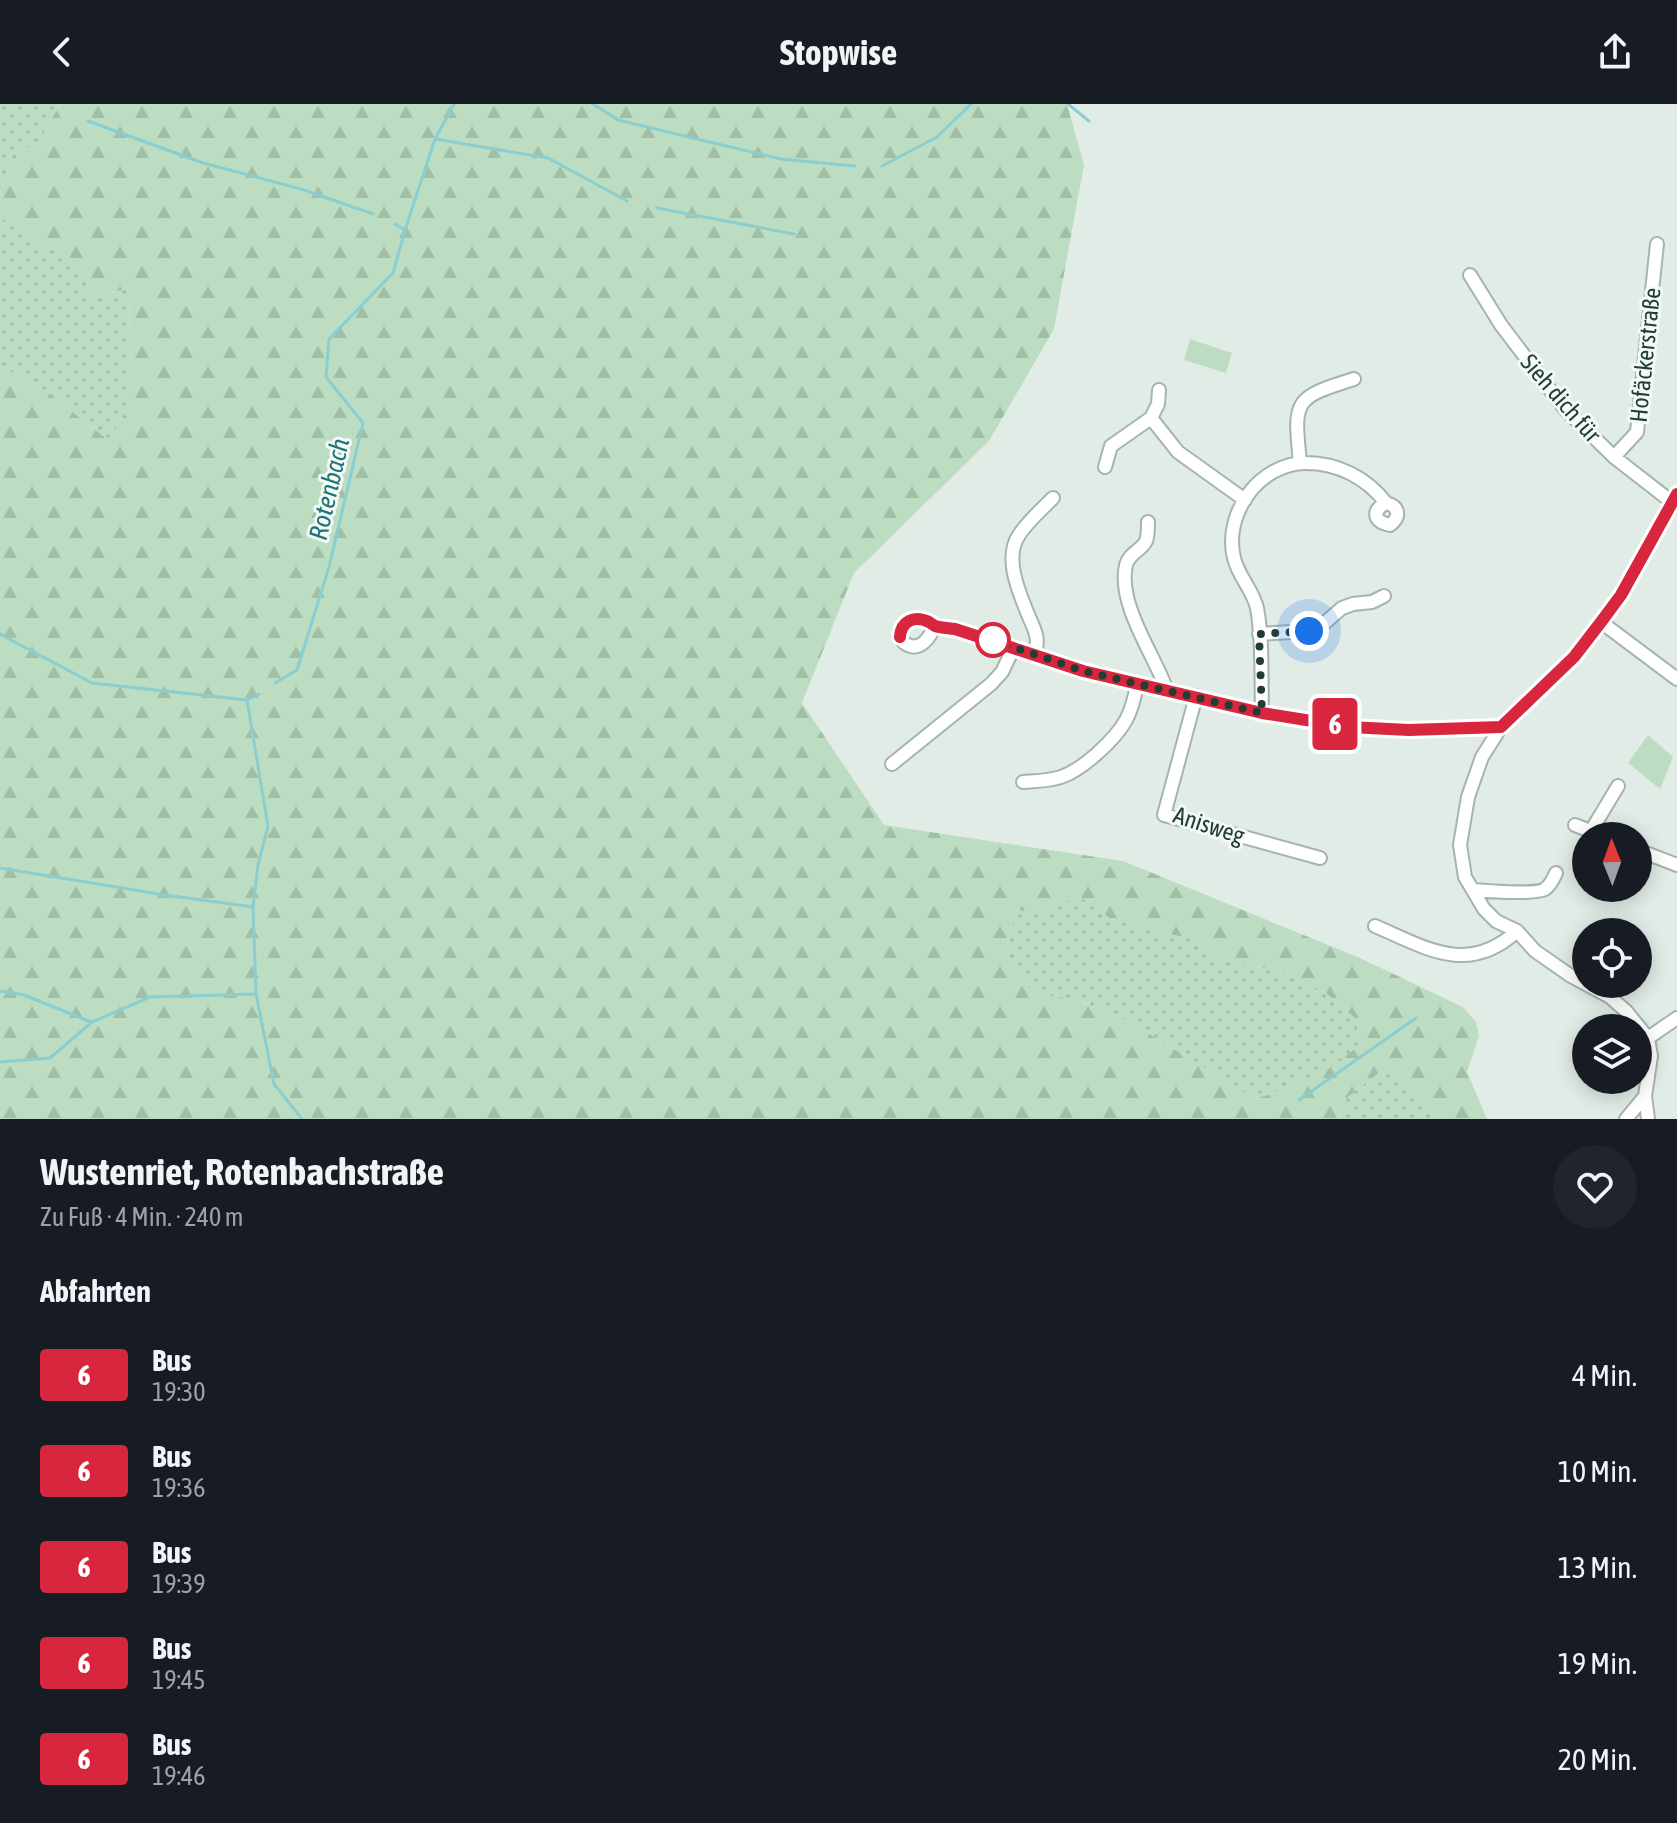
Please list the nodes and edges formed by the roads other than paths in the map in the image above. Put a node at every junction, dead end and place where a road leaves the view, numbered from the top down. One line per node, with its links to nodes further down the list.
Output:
1 (1657, 244): 6 (street, Hofäckerstraße)
2 (1470, 275): 6 (street, Sieh dich für)
3 (1354, 379): 7 (street)
4 (1159, 390): 5 (street)
5 (1151, 418): 8 (street); 10 (street)
6 (1614, 457): 11 (street, Sieh dich für)
7 (1300, 463): 10 (street); 12 (street)
8 (1105, 467)
9 (1053, 498): 19 (street)
10 (1245, 500): 17 (street)
11 (1675, 501): 15 (street)
12 (1386, 503)
13 (1148, 522): 22 (street)
14 (1384, 596): 17 (street)
15 (1601, 622): 20 (street); 25 (street)
16 (934, 626): 18 (street)
17 (1259, 634): 24 (street)
18 (1014, 647): 19 (street); 26 (street)
19 (1035, 654): 21 (street)
20 (1677, 679)
21 (1137, 684): 22 (street); 27 (street)
22 (1167, 691): 23 (street)
23 (1196, 696): 24 (street); 31 (street, Anisweg)
24 (1262, 713): 25 (street)
25 (1501, 727): 34 (street)
26 (892, 764)
27 (1023, 782)
28 (1618, 786): 29 (street)
29 (1602, 822)
30 (1652, 855): 32 (street)
31 (1320, 858)
32 (1677, 865)
33 (1556, 873): 34 (street)
34 (1473, 890): 36 (street)
35 (1375, 926): 36 (street)
36 (1517, 931): 37 (street)
37 (1628, 1014)
38 (1677, 1018): 39 (street)
39 (1652, 1035)
40 (1645, 1096): 41 (street); 42 (street)
41 (1626, 1119)
42 (1648, 1119)

